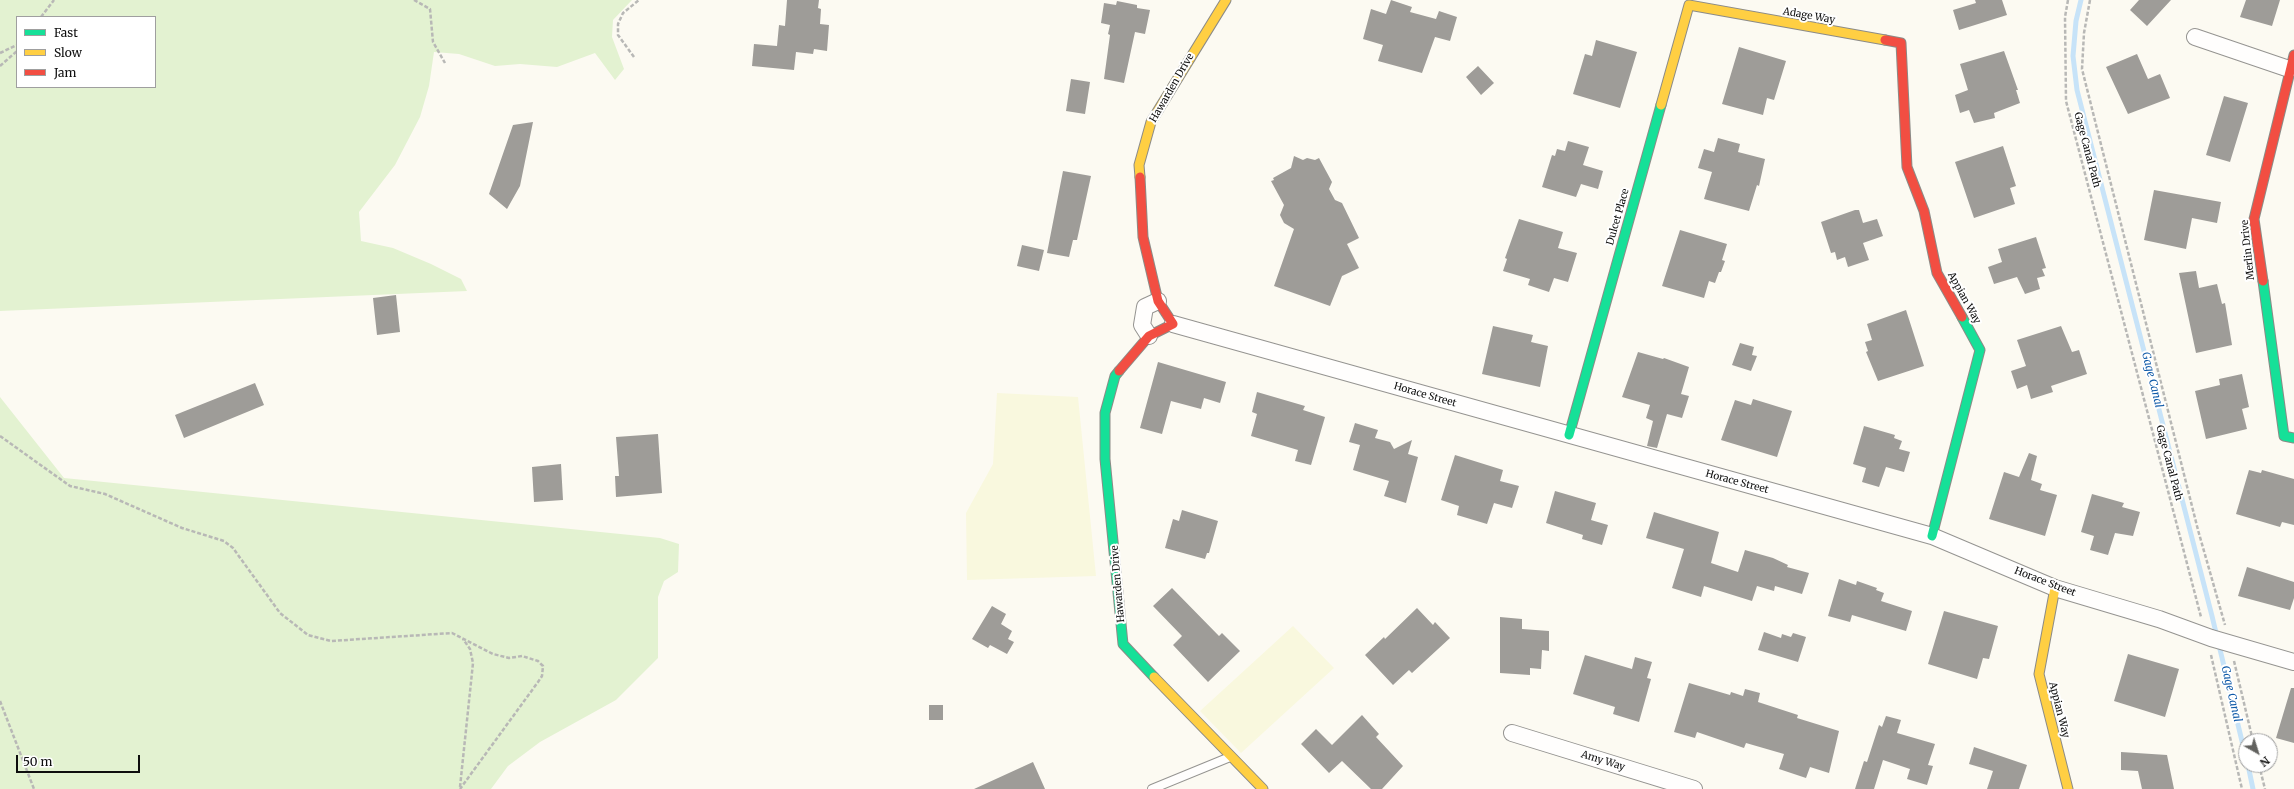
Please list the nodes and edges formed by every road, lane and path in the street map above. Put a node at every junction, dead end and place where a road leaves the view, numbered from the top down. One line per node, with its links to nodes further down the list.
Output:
1 (54, 0): 8 (path)
2 (414, 0): 16 (path)
3 (639, 0): 14 (path)
4 (1226, 0): 18 (street, Hawarden Drive)
5 (2068, 0): 27 (path, Gage Canal Path)
6 (2090, 0): 27 (path, Gage Canal Path)
7 (1689, 5): 10 (street, Adage Way); 21 (street, Dulcet Place)
8 (42, 16)
9 (2195, 37): 15 (street)
10 (1901, 43): 24 (street, Appian Way)
11 (16, 45): 13 (path)
12 (16, 52): 17 (path)
13 (0, 53)
14 (634, 57)
15 (2292, 62): 23 (street, Merlin Drive)
16 (445, 63)
17 (0, 66)
18 (1158, 301): 19 (street, Hawarden Drive); 20 (street)
19 (1173, 324): 20 (street, Hawarden Drive); 21 (street, Horace Street)
20 (1149, 336): 32 (street, Hawarden Drive)
21 (1569, 435): 24 (street, Horace Street)
22 (0, 436): 26 (path)
23 (2294, 438)
24 (1932, 536): 25 (street, Horace Street)
25 (2055, 588): 27 (street, Horace Street); 39 (street, Appian Way)
26 (462, 637): 35 (path); 35 (path)
27 (2218, 641): 28 (street, Horace Street); 31 (path, Gage Canal Path); 40 (path, Gage Canal Path)
28 (2294, 662)
29 (0, 701): 34 (path)
30 (1512, 733): 38 (street, Amy Way)
31 (2250, 733)
32 (1230, 756): 36 (lane); 37 (street, Hawarden Drive)
33 (2261, 773): 41 (path)
34 (34, 789)
35 (460, 789)
36 (1152, 789)
37 (1264, 789)
38 (1694, 789)
39 (2068, 789)
40 (2242, 789)
41 (2264, 789)

